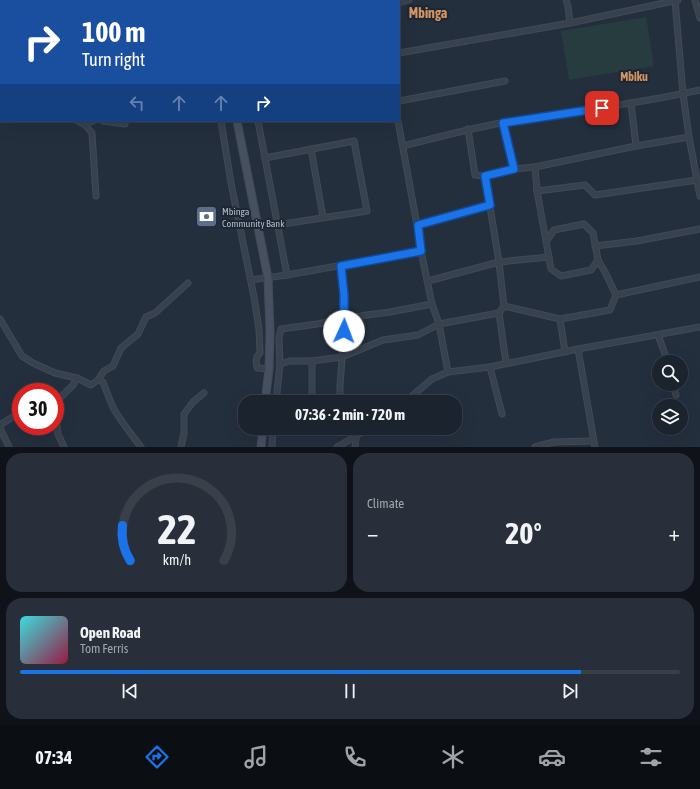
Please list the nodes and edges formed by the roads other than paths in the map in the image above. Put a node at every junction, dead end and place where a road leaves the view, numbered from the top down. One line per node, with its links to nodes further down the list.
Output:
1 (566, 0): 5 (street)
2 (676, 0): 5 (street); 9 (street)
3 (695, 0): 4 (street)
4 (700, 18)
5 (570, 23): 6 (street)
6 (400, 53)
7 (505, 81): 10 (street)
8 (700, 90): 9 (street)
9 (683, 94): 11 (street); 23 (street)
10 (400, 100)
11 (631, 103): 19 (street); 25 (street)
12 (80, 122): 20 (street)
13 (90, 122): 20 (street)
14 (110, 122): 21 (street)
15 (221, 122): 50 (street)
16 (237, 122): 48 (main road)
17 (258, 122): 27 (street)
18 (398, 122): 24 (street)
19 (503, 123): 22 (street); 29 (street)
20 (84, 124): 33 (street)
21 (125, 124)
22 (468, 130): 24 (street); 30 (street)
23 (689, 137): 25 (street); 31 (street)
24 (402, 146): 38 (street)
25 (636, 146): 28 (street)
26 (311, 149): 27 (street); 36 (street); 36 (street)
27 (264, 158): 37 (street)
28 (535, 166): 29 (street); 32 (street)
29 (514, 169): 30 (street)
30 (485, 176): 35 (street)
31 (697, 180): 32 (street); 34 (street)
32 (538, 191): 40 (street)
33 (96, 196)
34 (700, 196)
35 (490, 205): 38 (street); 45 (street)
36 (323, 217): 37 (street)
37 (277, 225): 47 (street)
38 (418, 225): 42 (street)
39 (700, 230): 41 (street)
40 (546, 242): 41 (street); 43 (street)
41 (595, 246): 44 (street)
42 (421, 251): 46 (street); 51 (street)
43 (549, 257): 44 (street); 45 (street)
44 (598, 260): 53 (street)
45 (499, 262): 51 (street); 55 (street)
46 (341, 266): 47 (street); 57 (street)
47 (287, 275): 48 (street)
48 (268, 278): 50 (street); 71 (main road)
49 (700, 278): 53 (street)
50 (251, 280): 71 (street)
51 (428, 281): 54 (street)
52 (188, 283): 74 (street)
53 (616, 295): 59 (street)
54 (432, 304): 57 (street); 60 (street)
55 (504, 306): 56 (street); 59 (street)
56 (499, 313): 60 (street); 68 (street)
57 (345, 318): 66 (street); 69 (street)
58 (0, 319): 73 (street)
59 (560, 319): 64 (street)
60 (439, 324): 66 (street); 72 (street)
61 (700, 328): 62 (street)
62 (658, 335): 63 (street); 65 (street)
63 (578, 349): 64 (street); 91 (street)
64 (566, 352): 68 (street)
65 (665, 355)
66 (342, 357): 67 (street); 81 (street)
67 (312, 361): 69 (street); 80 (street)
68 (506, 363): 70 (street)
69 (280, 364): 79 (street)
70 (490, 367): 72 (street); 84 (street)
71 (269, 369): 78 (main road)
72 (448, 372): 82 (street)
73 (77, 378): 74 (street); 77 (street)
74 (98, 380): 94 (street)
75 (675, 391): 83 (street)
76 (204, 393): 95 (street)
77 (64, 394)
78 (267, 395)
79 (277, 395)
80 (312, 395)
81 (340, 395)
82 (413, 395)
83 (676, 395)
84 (502, 414)
85 (12, 418): 86 (street)
86 (0, 426): 92 (street)
87 (58, 435): 93 (street)
88 (262, 435): 96 (main road)
89 (273, 435): 97 (street)
90 (356, 436): 98 (street); 99 (street)
91 (594, 441): 100 (street); 101 (street)
92 (9, 447)
93 (64, 447)
94 (141, 447)
95 (181, 447)
96 (261, 447)
97 (272, 447)
98 (337, 447)
99 (356, 447)
100 (535, 447)
101 (595, 447)

